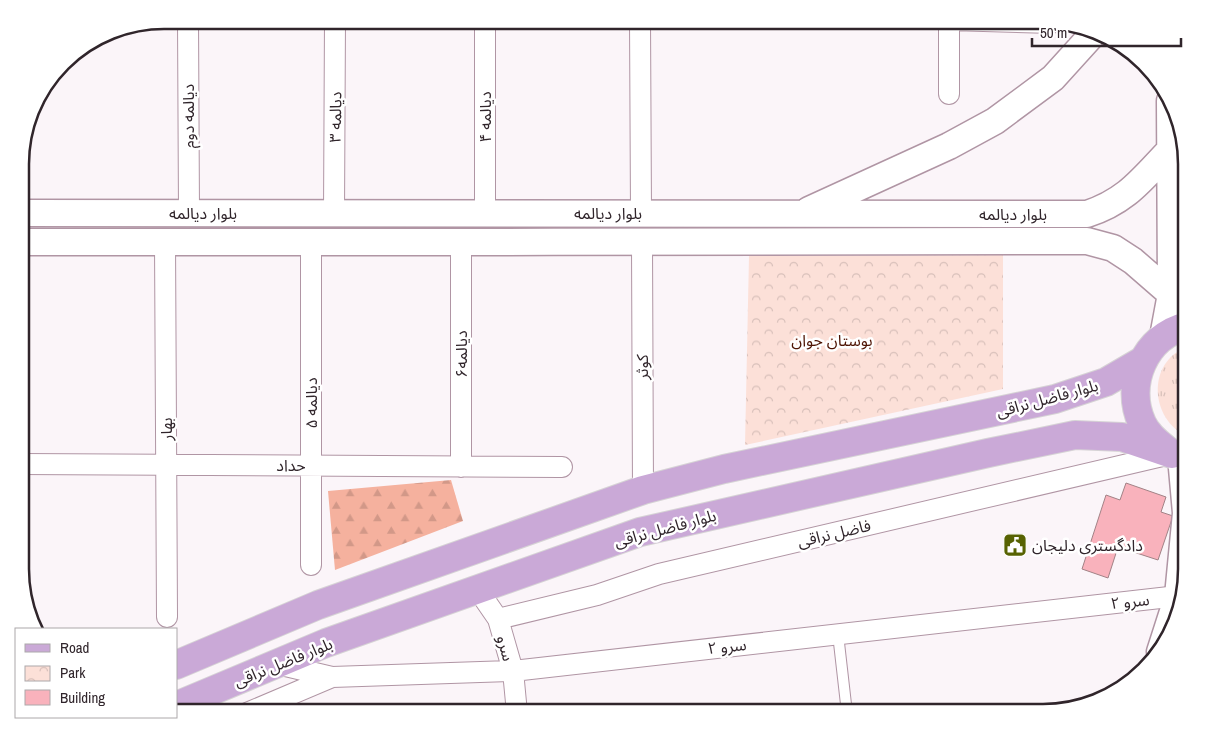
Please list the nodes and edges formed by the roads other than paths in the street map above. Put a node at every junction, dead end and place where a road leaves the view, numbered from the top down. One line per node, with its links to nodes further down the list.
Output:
1 (188, 29): 11 (street, دیالمه دوم)
2 (336, 29): 12 (street, دیالمه ۳)
3 (485, 29): 13 (street, دیالمه ۴)
4 (640, 29): 14 (street)
5 (949, 29): 7 (street)
6 (1090, 37): 15 (street)
7 (950, 94)
8 (1170, 117): 9 (street)
9 (1170, 150): 15 (street, بلوار دیالمه); 21 (street)
10 (29, 212): 11 (street, بلوار دیالمه)
11 (189, 213): 12 (street, بلوار دیالمه)
12 (334, 213): 13 (street, بلوار دیالمه)
13 (486, 213): 14 (street, بلوار دیالمه)
14 (641, 214): 15 (street, بلوار دیالمه); 20 (street)
15 (802, 214)
16 (29, 242): 17 (street, بلوار دیالمه)
17 (165, 242): 18 (street, بلوار دیالمه); 28 (street, بهار)
18 (311, 242): 19 (street, بلوار دیالمه); 29 (street, دیالمه ۵)
19 (461, 242): 20 (street, بلوار دیالمه); 30 (street, دیالمه۶)
20 (642, 244): 21 (street, بلوار دیالمه); 32 (street, کوثر)
21 (1171, 294): 22 (street)
22 (1175, 332): 23 (main road)
23 (1142, 361): 24 (main road); 32 (main road, بلوار فاضل نراقی)
24 (1178, 455)
25 (1178, 455): 35 (main road, بلوار فاضل نراقی)
26 (1178, 456): 37 (street, فاضل نراقی)
27 (29, 464): 28 (street, حداد)
28 (166, 465): 29 (street, حداد); 36 (street, بهار)
29 (311, 466): 30 (street, حداد); 33 (street, دیالمه ۵)
30 (461, 467): 31 (street, حداد)
31 (562, 467)
32 (643, 490): 39 (main road, بلوار فاضل نراقی)
33 (311, 566)
34 (1177, 587): 38 (street, سرو ۲)
35 (478, 590): 37 (street, سرو); 40 (main road, بلوار فاضل نراقی)
36 (167, 617)
37 (498, 618): 41 (street, سرو)
38 (838, 634): 41 (street, سرو ۲); 46 (lane)
39 (178, 664)
40 (276, 664): 42 (street, سرو ۲); 43 (main road, بلوار فاضل نراقی)
41 (513, 671): 42 (street, سرو ۲); 45 (street, سرو)
42 (332, 677): 44 (street)
43 (181, 704)
44 (270, 704)
45 (516, 704)
46 (846, 704)

